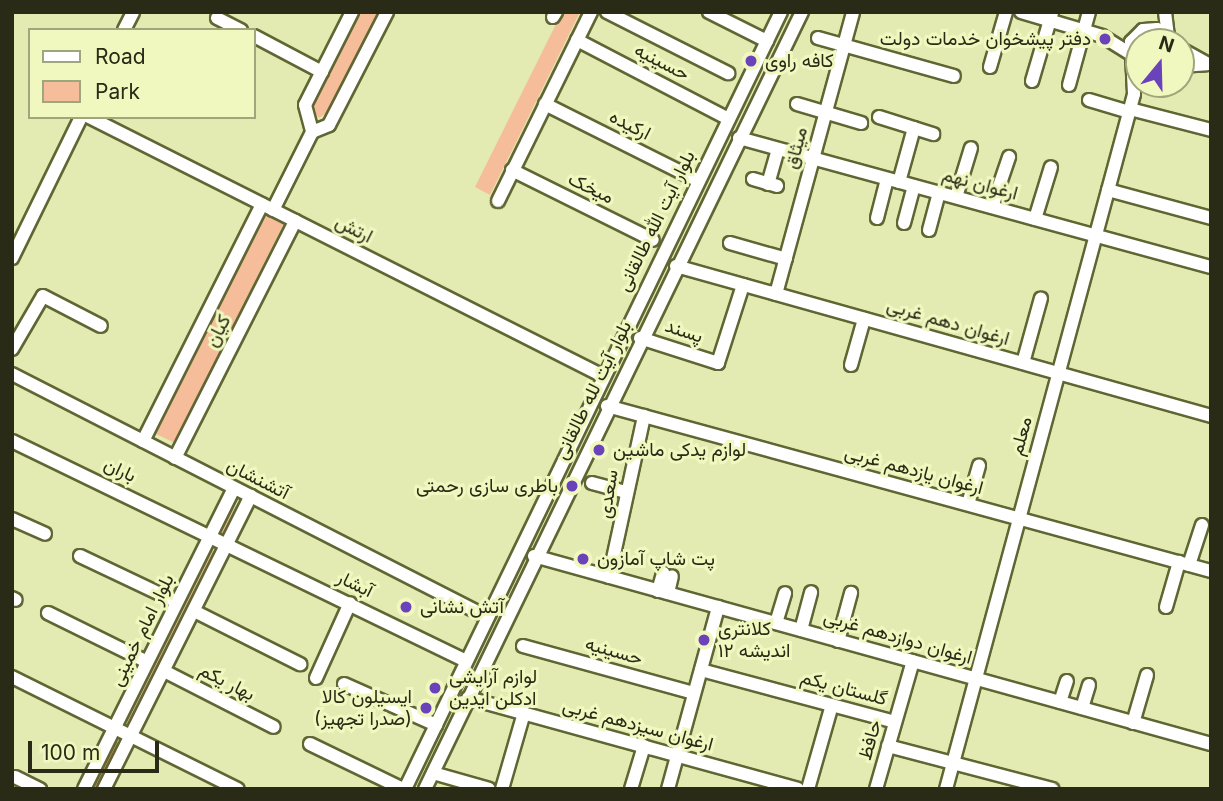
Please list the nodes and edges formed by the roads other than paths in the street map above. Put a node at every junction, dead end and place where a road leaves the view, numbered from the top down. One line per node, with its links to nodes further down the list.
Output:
1 (133, 12): 16 (street)
2 (352, 12): 29 (street)
3 (387, 12): 47 (street)
4 (591, 12): 24 (street)
5 (607, 12): 30 (street)
6 (709, 12): 25 (street)
7 (781, 12): 25 (street, بلوار آیت الله طالقانی)
8 (802, 12): 49 (street, بلوار آیت لله طالقانی)
9 (853, 12): 26 (street, میثاق)
10 (1006, 12): 28 (street)
11 (1021, 12): 14 (street)
12 (1090, 12): 19 (street)
13 (1162, 12): 18 (street)
14 (1051, 16): 19 (street); 32 (street)
15 (217, 18): 17 (street)
16 (125, 28)
17 (237, 28)
18 (1143, 28)
19 (1084, 30): 21 (street); 33 (street)
20 (1125, 33): 21 (street)
21 (1102, 36): 27 (street)
22 (256, 38): 29 (street)
23 (818, 38): 26 (street)
24 (577, 40): 36 (street); 43 (street, حسینیه)
25 (767, 41): 43 (street, بلوار آیت الله طالقانی)
26 (844, 46): 31 (street); 39 (street, میثاق)
27 (1125, 53)
28 (990, 67)
29 (322, 72): 47 (street)
30 (728, 74)
31 (954, 76)
32 (1032, 81)
33 (1069, 85)
34 (1134, 98): 38 (street, معلم)
35 (1089, 100): 38 (street)
36 (545, 104): 55 (street); 57 (street, ارکیده)
37 (797, 104): 39 (street)
38 (1129, 111): 46 (street); 60 (street, معلم)
39 (826, 113): 44 (street); 52 (street, میثاق)
40 (879, 117): 45 (street)
41 (80, 119): 77 (street)
42 (93, 119): 64 (street, ارتش)
43 (729, 119): 57 (street, بلوار آیت الله طالقانی)
44 (861, 123)
45 (914, 128): 48 (street); 58 (street)
46 (1211, 131)
47 (312, 132): 64 (street, کیان)
48 (933, 134)
49 (739, 138): 51 (street, ارغوان نهم); 75 (street, بلوار آیت لله طالقانی)
50 (971, 148): 62 (street)
51 (778, 149): 52 (street, ارغوان نهم); 56 (street)
52 (813, 158): 58 (street, ارغوان نهم); 78 (street, میثاق)
53 (1009, 158): 65 (street)
54 (1051, 167): 68 (street)
55 (512, 170): 63 (street); 74 (street, میخک)
56 (753, 179)
57 (697, 180): 72 (street, بلوار آیت الله طالقانی)
58 (893, 180): 59 (street, ارغوان نهم); 66 (street)
59 (914, 186): 61 (street, ارغوان نهم); 70 (street)
60 (1108, 190): 67 (street); 73 (street, معلم)
61 (940, 193): 62 (street, ارغوان نهم); 71 (street)
62 (956, 197): 65 (street, ارغوان نهم)
63 (498, 201)
64 (268, 207): 69 (street, ارتش); 97 (street, کیان)
65 (992, 207): 68 (street, ارغوان نهم)
66 (877, 218)
67 (1211, 218)
68 (1035, 219): 73 (street, ارغوان نهم)
69 (295, 221): 92 (street, ارتش); 98 (street, کیان)
70 (904, 223)
71 (929, 230)
72 (672, 232): 75 (street); 92 (street, بلوار آیت الله طالقانی)
73 (1096, 235): 80 (street, ارغوان نهم); 90 (street, معلم)
74 (653, 240)
75 (689, 241): 79 (street, بلوار آیت لله طالقانی)
76 (730, 243): 78 (street)
77 (12, 258)
78 (786, 259): 82 (street, میثاق)
79 (676, 266): 81 (street, ارغوان دهم غربی); 86 (street, بلوار آیت لله طالقانی)
80 (1211, 267)
81 (743, 285): 82 (street, ارغوان دهم غربی); 86 (street, پسند)
82 (776, 294): 84 (street, ارغوان دهم غربی)
83 (1041, 298): 88 (street)
84 (864, 319): 88 (street, ارغوان دهم غربی); 89 (street)
85 (101, 326): 87 (street)
86 (640, 338): 93 (street, بلوار آیت لله طالقانی)
87 (12, 349)
88 (1023, 363): 90 (street, ارغوان دهم غربی)
89 (851, 365)
90 (1058, 373): 95 (street, ارغوان دهم غربی); 105 (street, معلم)
91 (12, 374): 97 (street, آتشنشان)
92 (601, 375): 127 (street, بلوار آیت الله طالقانی)
93 (607, 406): 94 (street, ارغوان یازدهم غربی); 112 (street, بلوار آیت لله طالقانی)
94 (644, 416): 102 (street, سعدی); 104 (street, ارغوان یازدهم غربی)
95 (1211, 416)
96 (12, 441): 109 (street, باران)
97 (143, 442): 98 (street, آتشنشان)
98 (175, 458): 101 (street, آتشنشان)
99 (979, 466): 104 (street)
100 (592, 483): 102 (street)
101 (234, 488): 103 (street, آتشنشان); 109 (street, بلوار امام خمینی)
102 (626, 492): 116 (street, سعدی)
103 (251, 496): 110 (street, بلوار امام خمینی); 127 (street, آتشنشان)
104 (968, 505): 105 (street, ارغوان یازدهم غربی)
105 (1019, 518): 113 (street, ارغوان یازدهم غربی); 143 (street, معلم)
106 (12, 519): 108 (street)
107 (1202, 525): 113 (street)
108 (45, 534)
109 (211, 534): 110 (street, باران); 121 (street, بلوار امام خمینی)
110 (228, 542): 122 (street, آبشار); 125 (street, بلوار امام خمینی)
111 (80, 556): 121 (street)
112 (534, 556): 116 (street, ارغوان دوازدهم غربی); 133 (street, بلوار آیت لله طالقانی)
113 (1184, 564): 114 (street, ارغوان یازدهم غربی); 124 (street)
114 (1211, 571)
115 (668, 574): 117 (street)
116 (608, 577): 117 (street, ارغوان دوازدهم غربی)
117 (663, 592): 123 (street, ارغوان دوازدهم غربی)
118 (811, 592): 129 (street)
119 (785, 593): 128 (street)
120 (851, 593): 130 (street)
121 (177, 602): 136 (street, بلوار امام خمینی)
122 (351, 603): 134 (street, آبشار); 142 (street)
123 (718, 607): 128 (street, ارغوان دوازدهم غربی); 138 (street)
124 (1166, 607)
125 (194, 611): 137 (street); 139 (street, بلوار امام خمینی)
126 (48, 613): 136 (street)
127 (487, 617): 131 (street, بلوار آیت الله طالقانی)
128 (776, 623): 129 (street, ارغوان دوازدهم غربی)
129 (801, 630): 130 (street, ارغوان دوازدهم غربی)
130 (838, 641): 135 (street, ارغوان دوازدهم غربی)
131 (474, 644): 133 (street); 134 (street, بلوار آیت الله طالقانی)
132 (523, 646): 147 (street, حسینیه)
133 (489, 651): 148 (street, بلوار آیت لله طالقانی)
134 (466, 661): 155 (street, بلوار آیت الله طالقانی)
135 (913, 661): 143 (street, ارغوان دوازدهم غربی); 153 (street, حافظ)
136 (147, 662): 157 (street, بلوار امام خمینی)
137 (300, 664)
138 (701, 670): 147 (street); 150 (street, گلستان یکم)
139 (164, 671): 156 (street, بهار یکم); 158 (street, بلوار امام خمینی)
140 (1147, 675): 154 (street)
141 (12, 677): 157 (street)
142 (316, 678)
143 (976, 679): 149 (street, ارغوان دوازدهم غربی); 164 (street, معلم)
144 (1067, 681): 149 (street)
145 (344, 684): 155 (street)
146 (1089, 685): 151 (street)
147 (694, 694): 163 (street)
148 (468, 698): 152 (street, ارغوان سیزدهم غربی); 165 (street, بلوار آیت لله طالقانی)
149 (1060, 702): 151 (street, ارغوان دوازدهم غربی)
150 (832, 705): 153 (street, گلستان یکم); 178 (street)
151 (1082, 708): 154 (street, ارغوان دوازدهم غربی)
152 (524, 713): 161 (street, ارغوان سیزدهم غربی); 174 (street)
153 (895, 722): 162 (street, حافظ)
154 (1133, 723): 159 (street, ارغوان دوازدهم غربی)
155 (436, 725): 171 (street, بلوار آیت الله طالقانی)
156 (274, 727)
157 (115, 728): 158 (street); 168 (street, بلوار امام خمینی)
158 (131, 737): 169 (street, بلوار امام خمینی); 170 (street)
159 (1210, 741)
160 (310, 744): 171 (street)
161 (643, 746): 163 (street, ارغوان سیزدهم غربی); 175 (street)
162 (888, 746): 164 (street); 179 (street, حافظ)
163 (677, 755): 176 (street); 177 (street, ارغوان سیزدهم غربی)
164 (953, 763): 180 (street, معلم); 181 (street)
165 (433, 773): 172 (street, بلوار آیت لله طالقانی); 173 (street)
166 (15, 778): 167 (street)
167 (40, 789)
168 (84, 789)
169 (104, 789)
170 (238, 789)
171 (404, 789)
172 (425, 789)
173 (489, 789)
174 (502, 789)
175 (631, 789)
176 (668, 789)
177 (798, 789)
178 (808, 789)
179 (876, 789)
180 (946, 789)
181 (1052, 789)

